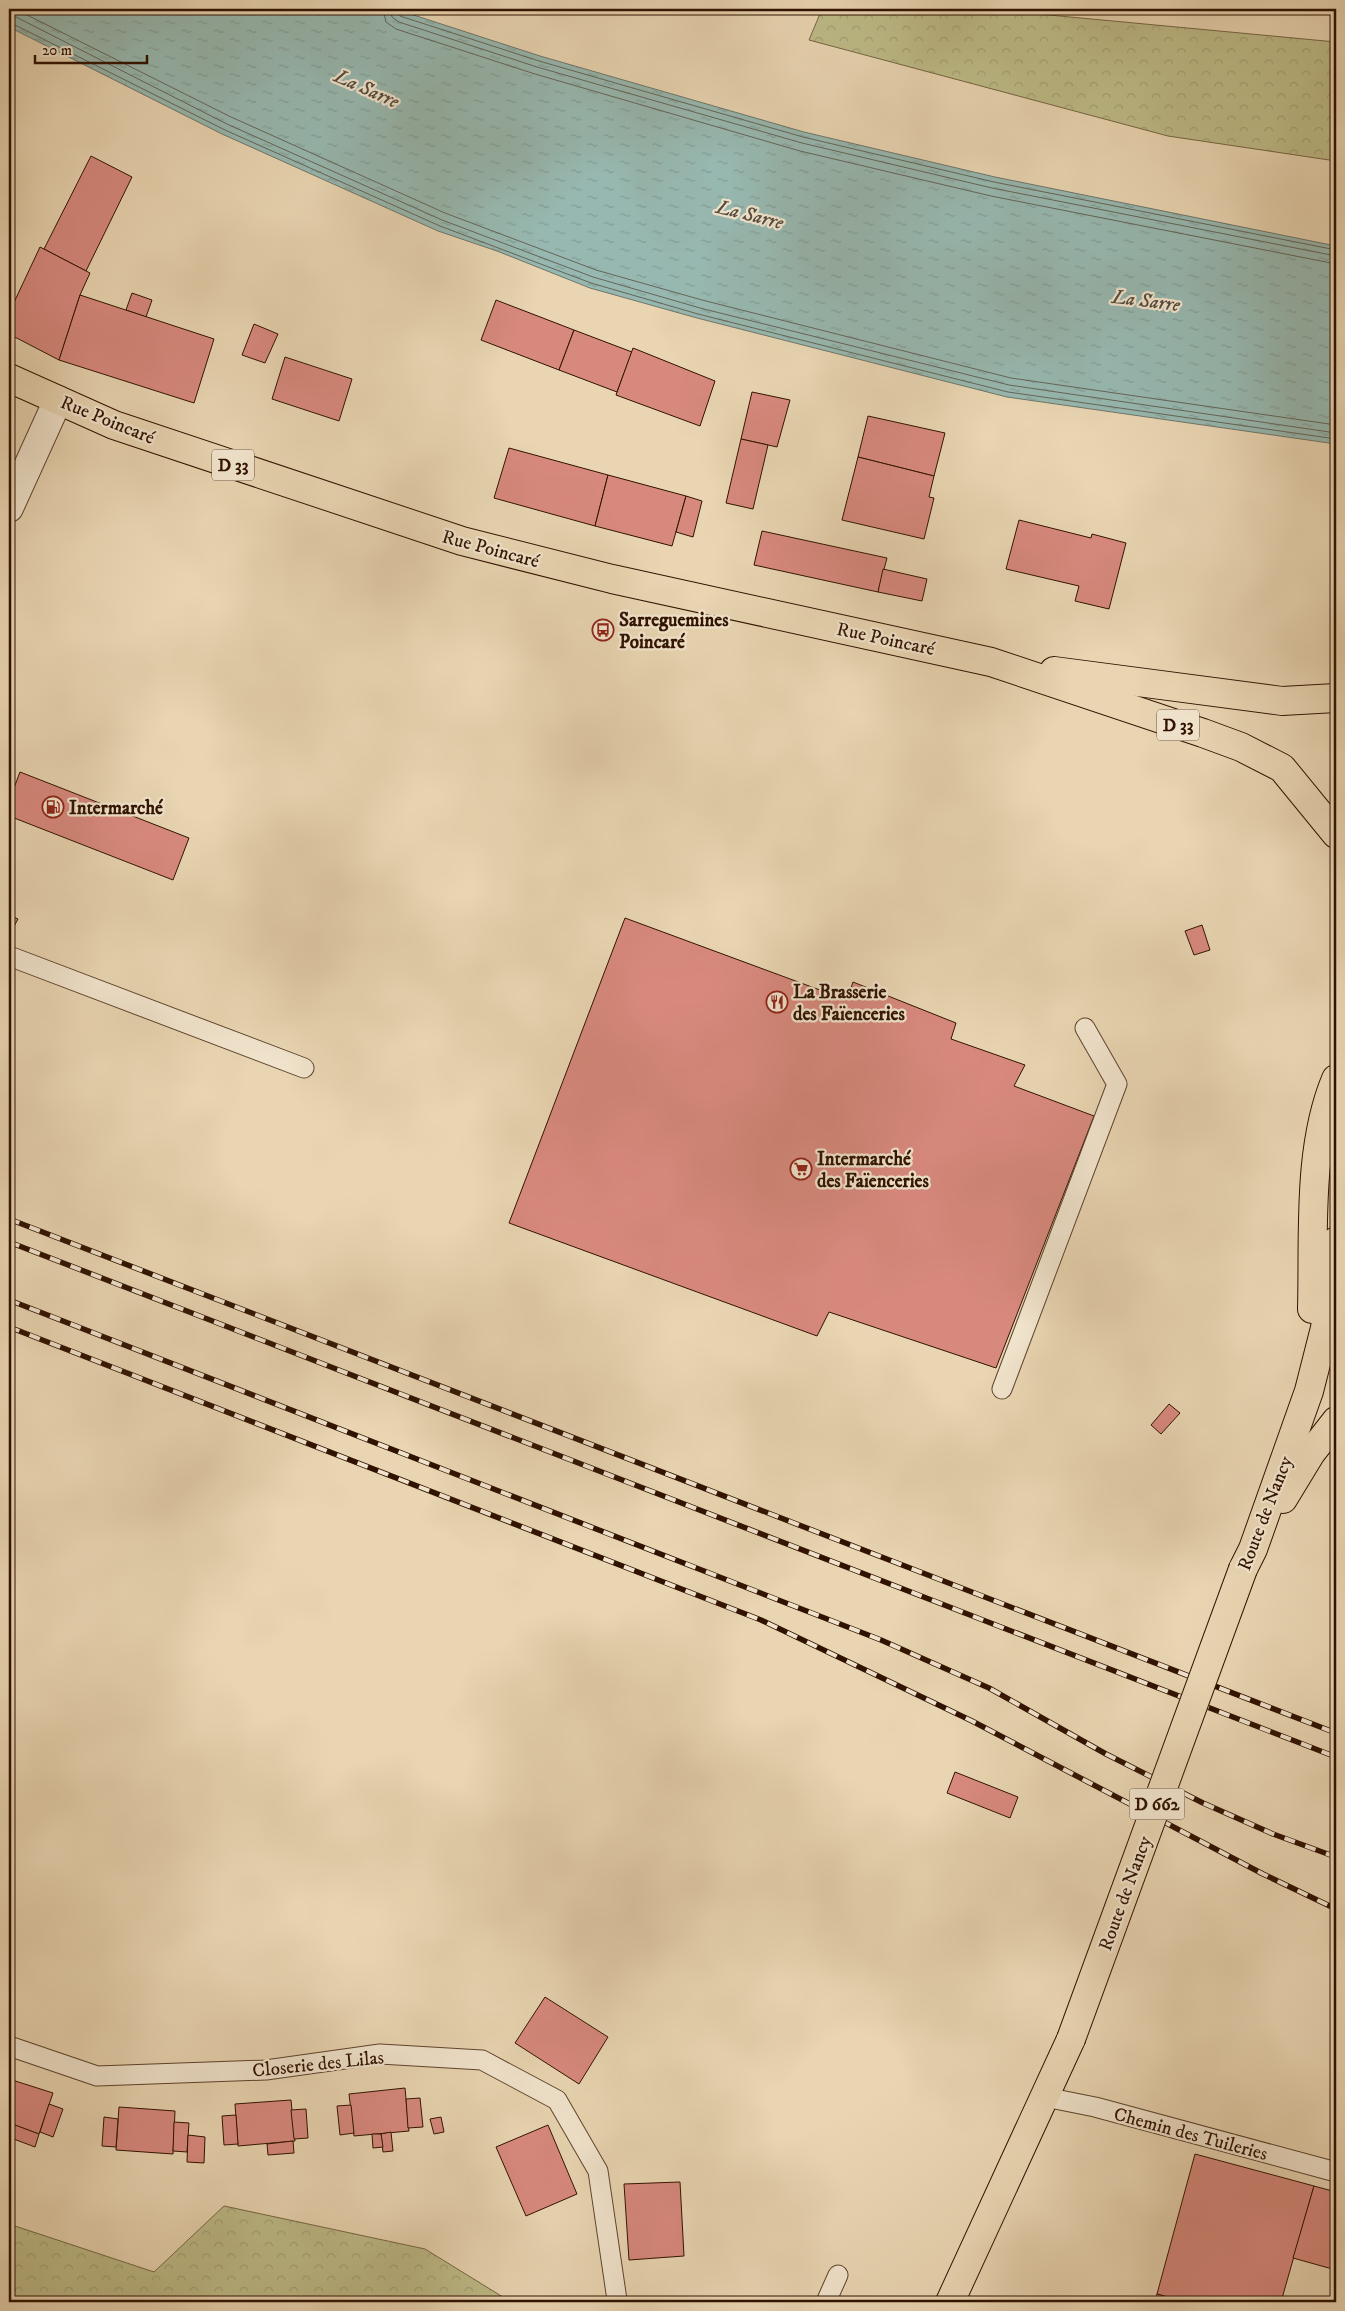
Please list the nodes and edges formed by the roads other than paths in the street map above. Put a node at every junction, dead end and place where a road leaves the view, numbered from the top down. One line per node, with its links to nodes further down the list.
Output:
1 (9, 378): 2 (main road, Rue Poincaré / D 33)
2 (58, 400): 3 (street); 4 (main road, Rue Poincaré / D 33)
3 (9, 508)
4 (991, 662): 5 (main road, Rue Poincaré / D 33); 6 (main road, Rue Poincaré / D 33)
5 (1336, 698)
6 (1336, 834)
7 (9, 956): 9 (lane)
8 (1085, 1028): 12 (lane)
9 (304, 1068)
10 (1336, 1079): 13 (main road, Route de Nancy / D 662)
11 (1336, 1241): 13 (main road, Route de Nancy / D 662)
12 (1002, 1389)
13 (1309, 1391): 15 (main road, Route de Nancy / D 662)
14 (1336, 1422): 15 (main road, D 662)
15 (1248, 1559): 17 (main road, Route de Nancy / D 662, bridge)
16 (9, 2046): 20 (lane, Closerie des Lilas)
17 (1044, 2097): 18 (lane, Chemin des Tuileries); 22 (main road, Route de Nancy / D 662)
18 (1336, 2172)
19 (838, 2275): 21 (lane)
20 (619, 2302)
21 (826, 2302)
22 (950, 2302)

